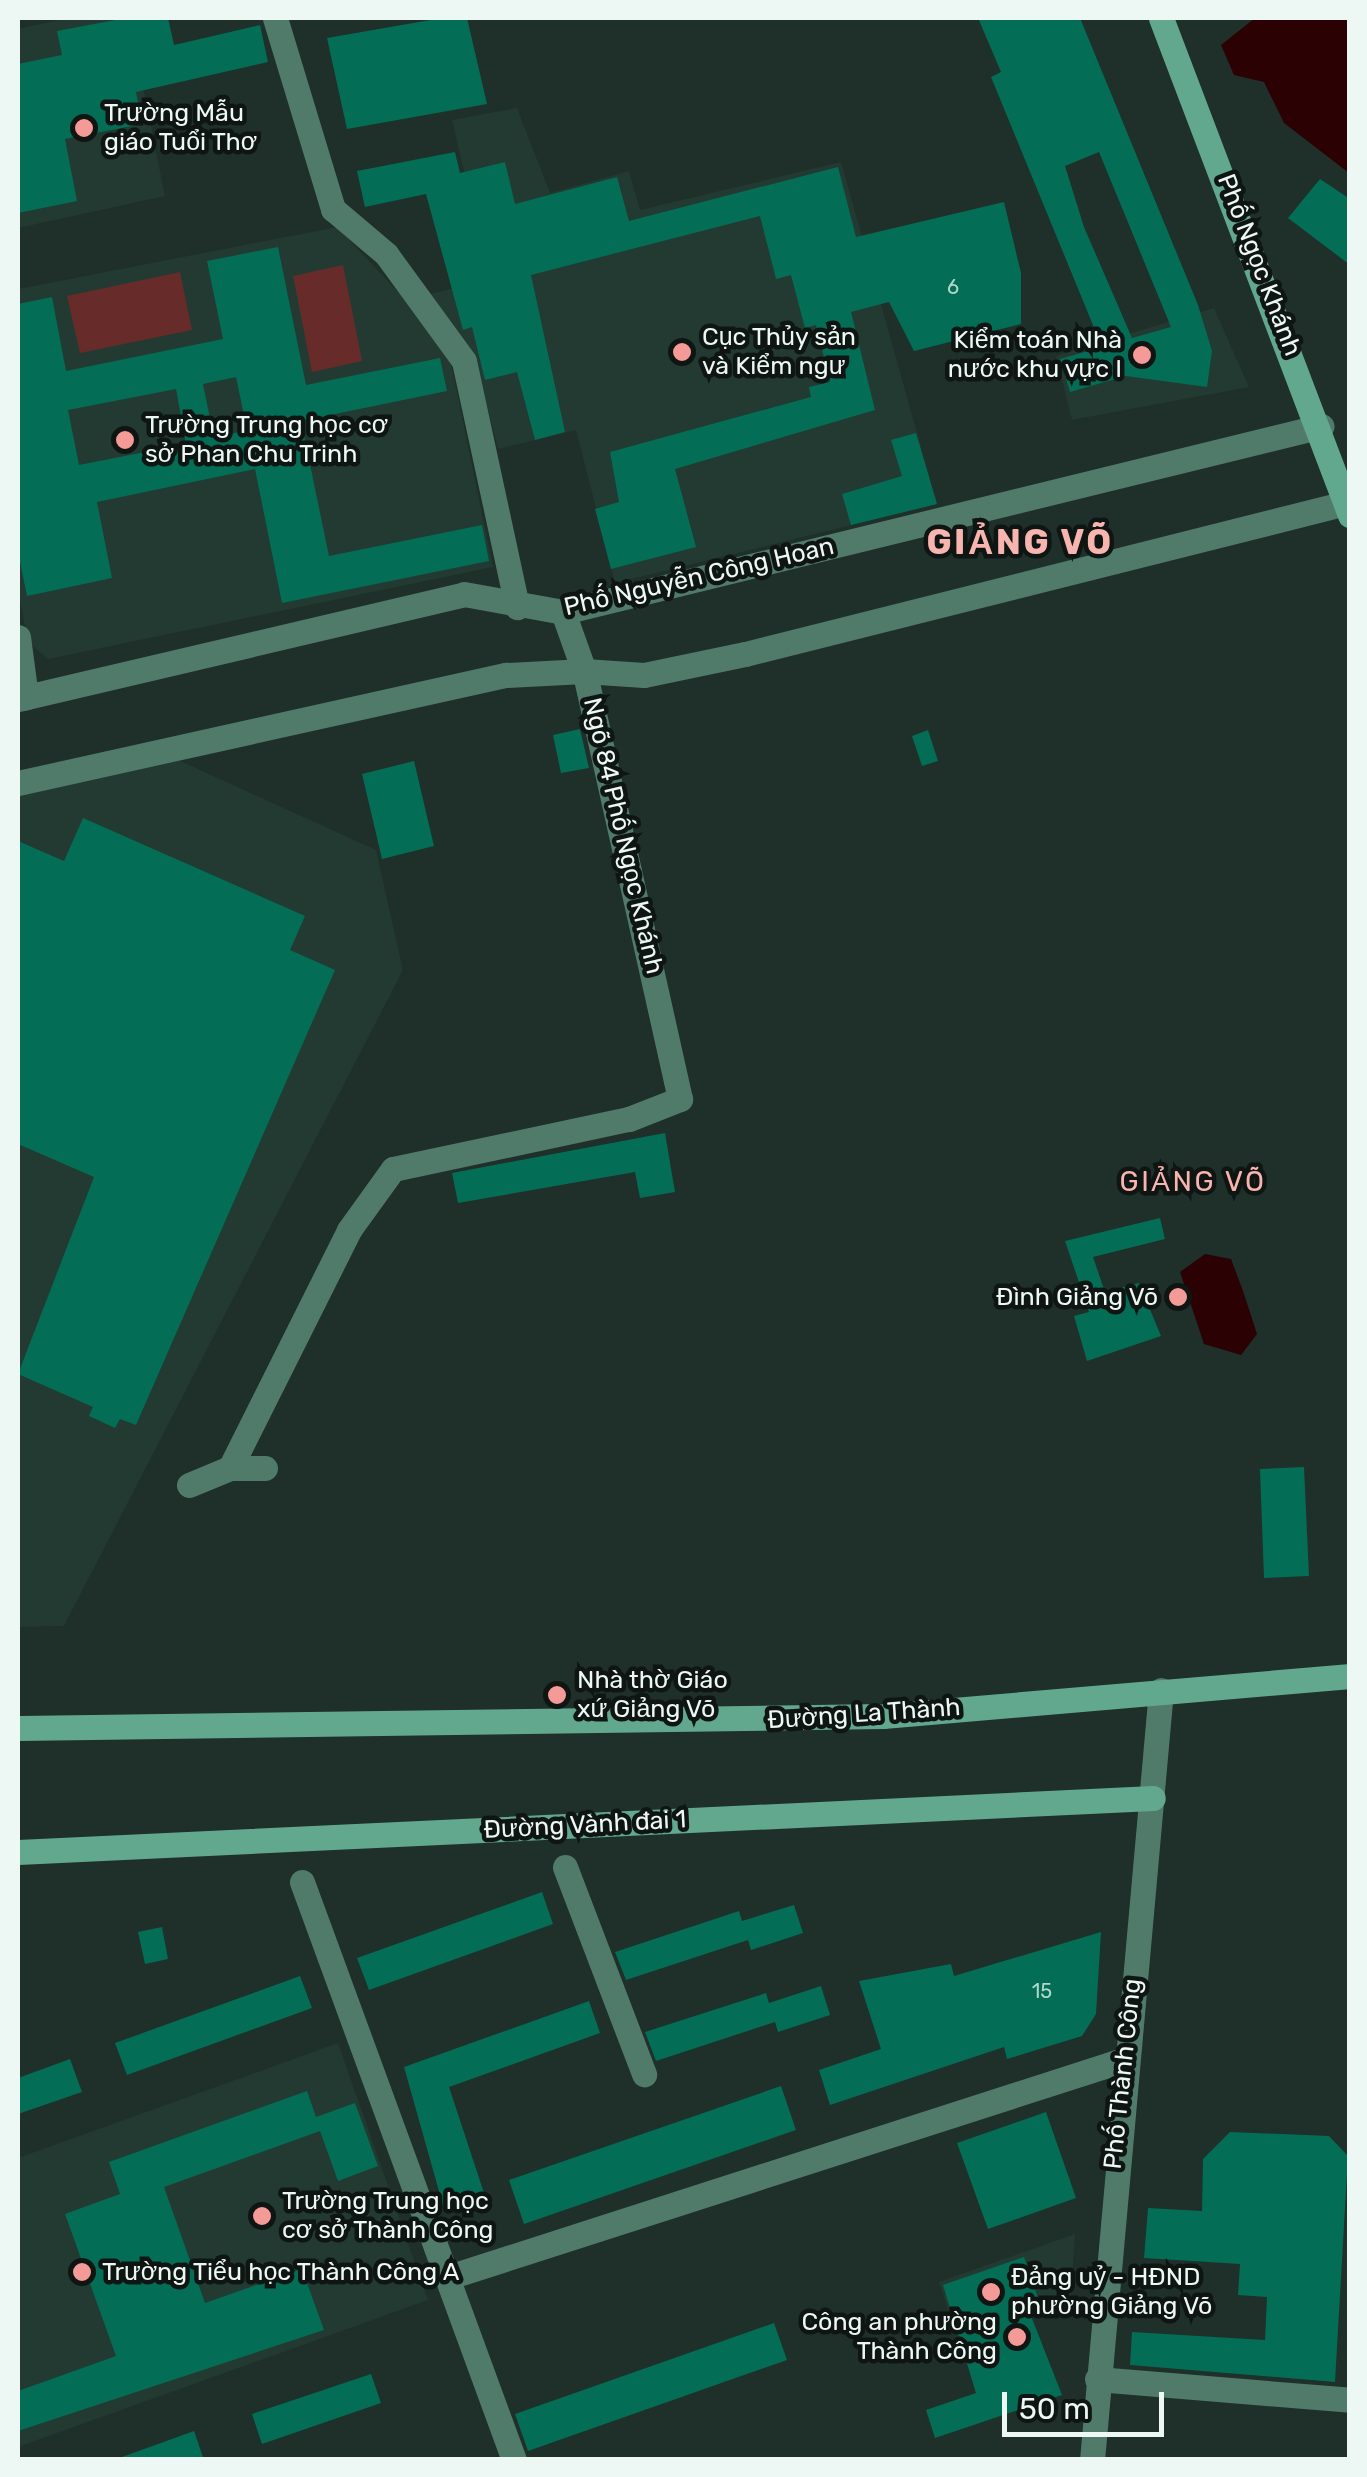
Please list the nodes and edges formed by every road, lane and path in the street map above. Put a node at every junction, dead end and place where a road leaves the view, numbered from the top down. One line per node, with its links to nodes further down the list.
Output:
1 (274, 18): 5 (street)
2 (1161, 18): 3 (street, Phố Ngọc Khánh)
3 (1322, 426): 4 (street, Phố Ngọc Khánh); 6 (street, Phố Nguyễn Công Hoan)
4 (1348, 509): 8 (street, Ngõ 84 Phố Ngọc Khánh)
5 (516, 608): 6 (street, Phố Nguyễn Công Hoan); 9 (street, Phố Nguyễn Công Hoan)
6 (563, 612): 8 (street)
7 (18, 637): 9 (street)
8 (584, 670): 10 (street); 11 (street, Ngõ 84 Phố Ngọc Khánh)
9 (22, 698)
10 (18, 784)
11 (230, 1468): 12 (street); 13 (street)
12 (264, 1468)
13 (189, 1485)
14 (1350, 1676): 15 (street, Đường La Thành)
15 (1161, 1690): 16 (street, Đường La Thành); 17 (street, Phố Thành Công)
16 (18, 1728)
17 (1153, 1798): 18 (street, Đường Vành đai 1); 21 (street, Phố Thành Công)
18 (18, 1852)
19 (565, 1867): 22 (street)
20 (302, 1882): 23 (street)
21 (1122, 2060): 23 (street); 24 (street, Phố Thành Công)
22 (644, 2074)
23 (452, 2276): 26 (street)
24 (1097, 2380): 25 (street); 27 (street, Phố Thành Công)
25 (1350, 2400)
26 (514, 2460)
27 (1092, 2460)

